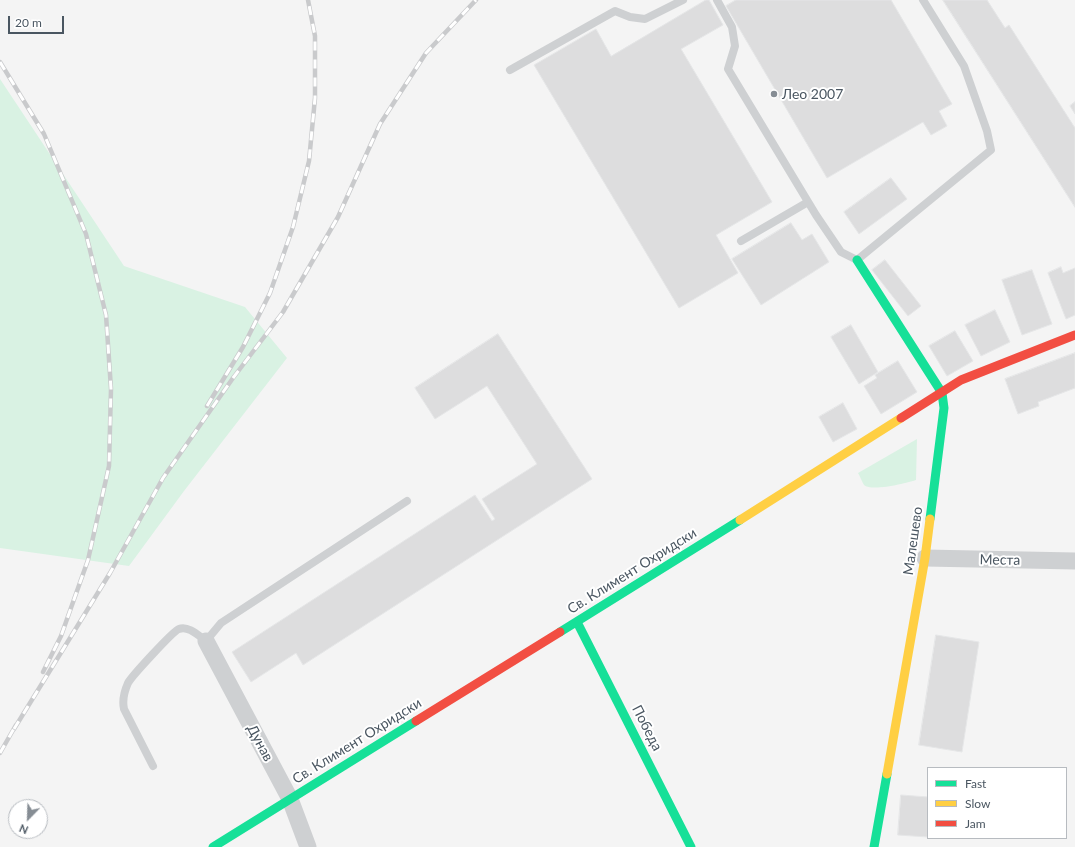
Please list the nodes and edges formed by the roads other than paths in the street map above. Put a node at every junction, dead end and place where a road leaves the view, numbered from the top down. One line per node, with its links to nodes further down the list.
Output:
1 (682, 0): 4 (lane)
2 (717, 0): 5 (lane)
3 (923, 0): 7 (lane)
4 (510, 70)
5 (808, 202): 6 (lane); 7 (lane)
6 (741, 242)
7 (857, 260): 9 (street, Малешево)
8 (1075, 335): 9 (street, Св. Климент Охридски)
9 (942, 393): 11 (street, Малешево); 13 (street, Св. Климент Охридски)
10 (407, 501): 14 (lane)
11 (925, 558): 12 (street, Места); 20 (street, Малешево)
12 (1075, 561)
13 (577, 622): 16 (street, Св. Климент Охридски); 19 (street, Победа)
14 (206, 641): 15 (lane); 16 (street, Дунав)
15 (153, 766)
16 (290, 799): 17 (street, Св. Климент Охридски); 18 (street, Дунав)
17 (213, 847)
18 (308, 847)
19 (692, 847)
20 (874, 847)

